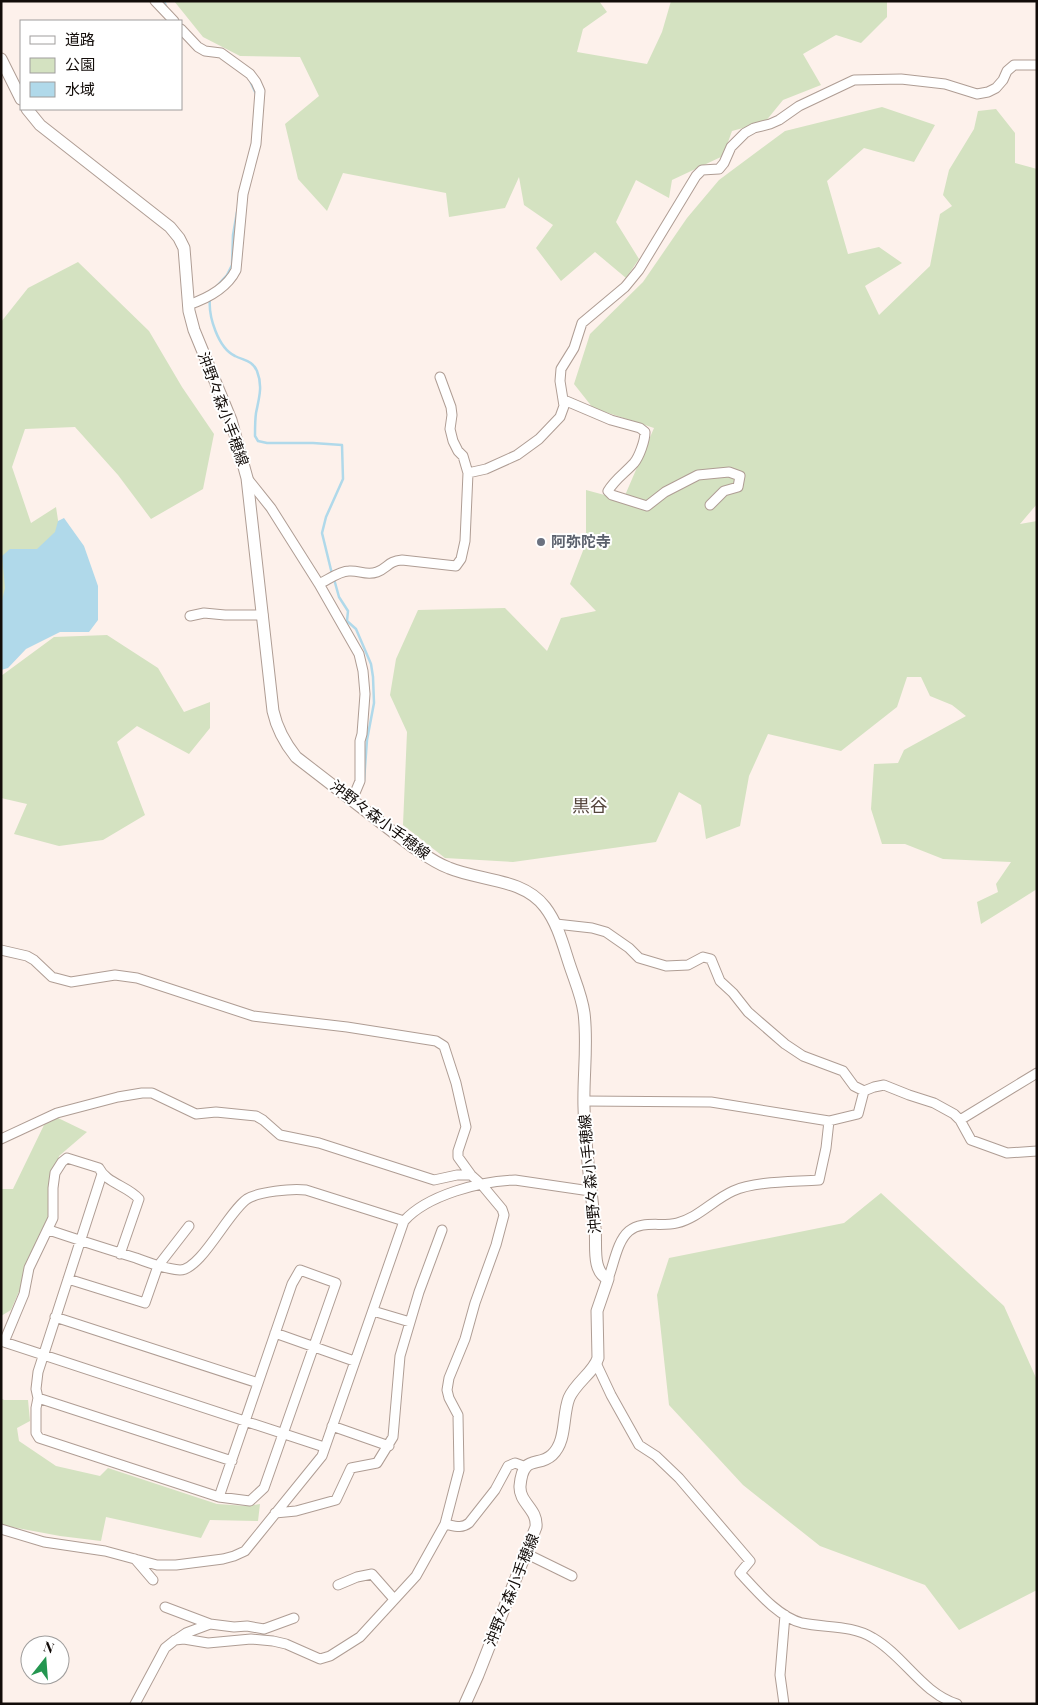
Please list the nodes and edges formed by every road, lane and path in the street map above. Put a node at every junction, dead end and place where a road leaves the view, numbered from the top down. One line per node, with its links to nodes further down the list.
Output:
1 (155, 1): 2 (street)
2 (173, 20)
3 (182, 30): 8 (street)
4 (1, 59): 6 (main road)
5 (1037, 65): 10 (street)
6 (20, 97)
7 (28, 110): 8 (main road, 沖野々森小手穂線)
8 (188, 305): 12 (main road, 沖野々森小手穂線)
9 (440, 377): 11 (street)
10 (564, 400): 11 (street); 13 (street)
11 (468, 474): 14 (street)
12 (247, 478): 14 (street); 15 (main road, 沖野々森小手穂線)
13 (710, 505)
14 (320, 584): 17 (street)
15 (263, 615): 16 (street); 17 (main road, 沖野々森小手穂線)
16 (190, 616)
17 (352, 800): 18 (main road, 沖野々森小手穂線)
18 (556, 924): 21 (street); 22 (main road, 沖野々森小手穂線)
19 (1, 950): 28 (street)
20 (1037, 1073): 24 (street)
21 (864, 1092): 23 (street); 24 (street)
22 (584, 1101): 23 (street); 30 (main road, 沖野々森小手穂線)
23 (829, 1120): 39 (street)
24 (960, 1120): 26 (street)
25 (1, 1138): 28 (street)
26 (1037, 1151)
27 (102, 1174): 33 (street); 35 (street); 36 (street)
28 (471, 1175): 29 (street)
29 (482, 1185): 30 (street); 31 (street); 60 (street)
30 (590, 1191): 39 (main road, 沖野々森小手穂線)
31 (404, 1221): 37 (street); 40 (street)
32 (189, 1226): 37 (street)
33 (49, 1230): 35 (street); 44 (street)
34 (442, 1230): 42 (street)
35 (80, 1240): 36 (street); 38 (street)
36 (120, 1254): 37 (street)
37 (158, 1266): 38 (street)
38 (68, 1279): 41 (street)
39 (608, 1279): 48 (main road)
40 (373, 1311): 42 (street); 47 (street)
41 (55, 1317): 46 (street); 49 (street)
42 (410, 1322): 54 (street)
43 (275, 1333): 45 (street); 45 (street); 49 (street)
44 (2, 1341): 46 (street)
45 (314, 1347): 47 (street); 53 (street)
46 (43, 1354): 50 (street); 51 (street)
47 (354, 1361): 52 (street)
48 (596, 1363): 57 (main road); 69 (street)
49 (258, 1384): 51 (street)
50 (38, 1398): 56 (street); 58 (street)
51 (245, 1421): 53 (street); 56 (street)
52 (332, 1426): 54 (street); 55 (street)
53 (284, 1434): 55 (street); 58 (street)
54 (389, 1446): 59 (street)
55 (324, 1447): 59 (street)
56 (232, 1461): 58 (street)
57 (526, 1467): 60 (street); 62 (main road, 沖野々森小手穂線)
58 (219, 1497)
59 (275, 1513): 63 (street)
60 (445, 1524): 67 (street)
61 (1, 1529): 63 (street)
62 (525, 1553): 64 (street); 74 (main road, 沖野々森小手穂線)
63 (135, 1559): 65 (street)
64 (572, 1576)
65 (153, 1580)
66 (338, 1585): 67 (street)
67 (394, 1598): 72 (street)
68 (165, 1607): 71 (street)
69 (785, 1615): 75 (street); 76 (street)
70 (294, 1618): 71 (street)
71 (210, 1624): 72 (street)
72 (175, 1640): 73 (street)
73 (135, 1704)
74 (465, 1704)
75 (784, 1704)
76 (958, 1704)

